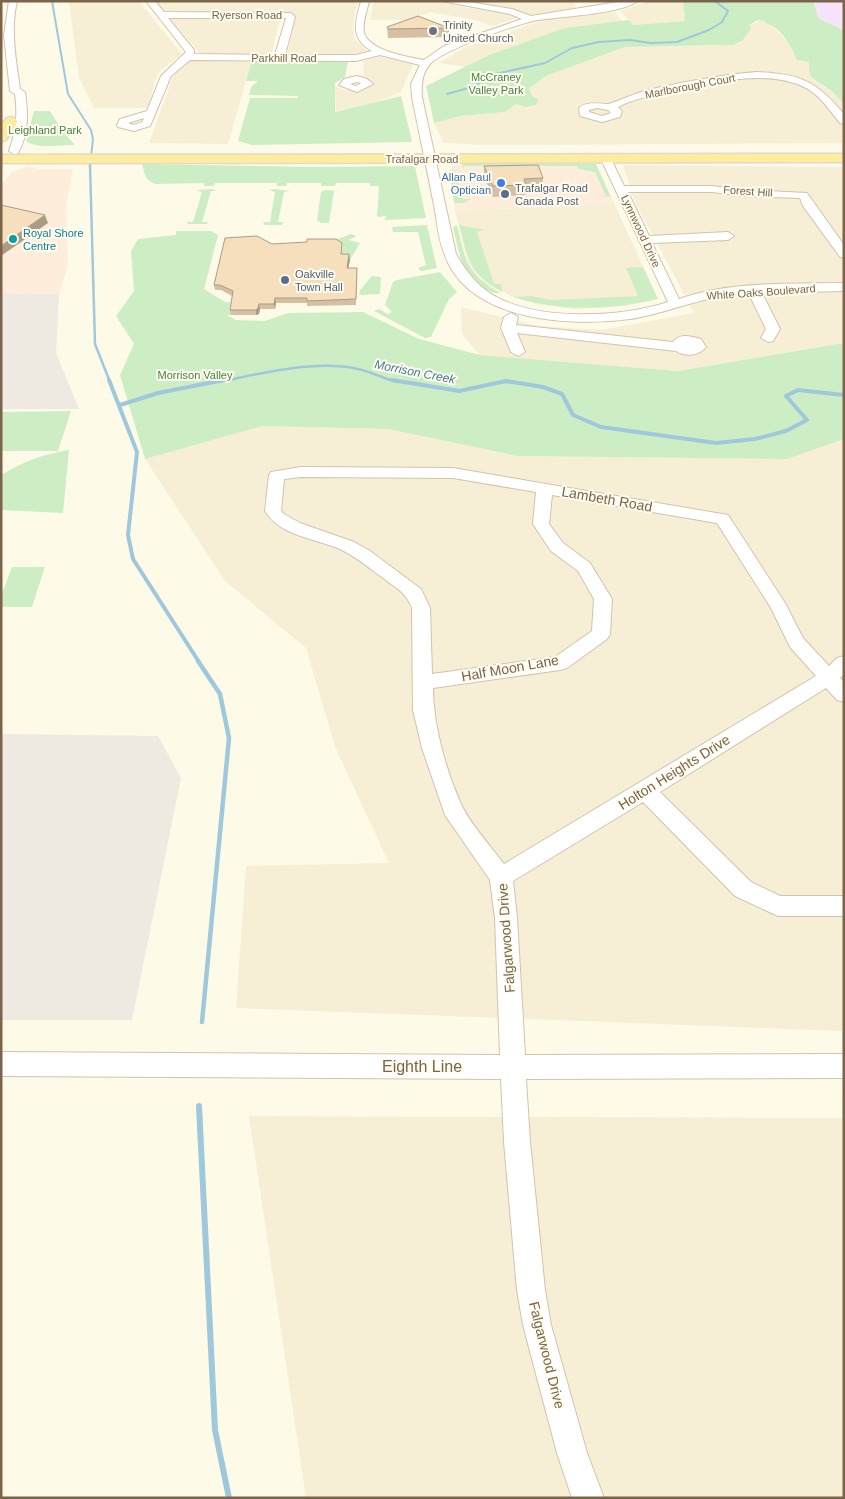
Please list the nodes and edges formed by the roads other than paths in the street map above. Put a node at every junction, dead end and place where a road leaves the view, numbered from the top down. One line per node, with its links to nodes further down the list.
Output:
1 (13, 1): 14 (street)
2 (150, 1): 8 (street)
3 (365, 1): 10 (street)
4 (446, 1): 9 (street)
5 (579, 1): 7 (street)
6 (634, 1): 7 (street)
7 (585, 11): 9 (street)
8 (161, 15): 11 (street); 12 (street, Ryerson Road)
9 (530, 19): 13 (street)
10 (379, 52): 12 (street, Parkhill Road); 13 (street)
11 (189, 57): 12 (street, Parkhill Road); 17 (street)
12 (278, 58)
13 (426, 63): 22 (street, White Oaks Boulevard)
14 (15, 91): 16 (street); 21 (street)
15 (611, 107): 18 (street, Marlborough Court)
16 (11, 112): 19 (main road); 21 (street)
17 (150, 112)
18 (844, 121)
19 (1, 137)
20 (844, 152): 22 (main road, Trafalgar Road)
21 (5, 153): 22 (main road, Trafalgar Road); 25 (main road)
22 (430, 155): 24 (main road, Trafalgar Road); 33 (street, White Oaks Boulevard)
23 (844, 158): 24 (main road, Trafalgar Road)
24 (606, 159): 26 (street, Lynnwood Drive)
25 (1, 176)
26 (621, 189): 28 (street, Lynnwood Drive); 29 (street, Forest Hill)
27 (728, 236): 28 (street)
28 (645, 240): 32 (street, Lynnwood Drive)
29 (844, 254)
30 (844, 287): 31 (street, White Oaks Boulevard)
31 (754, 291): 32 (street, White Oaks Boulevard); 36 (street)
32 (675, 304): 34 (street, White Oaks Boulevard)
33 (516, 308): 34 (street, White Oaks Boulevard); 35 (street)
34 (624, 315): 37 (street)
35 (508, 328): 37 (street); 39 (street)
36 (768, 338)
37 (631, 344): 38 (street)
38 (679, 347)
39 (518, 352)
40 (277, 475): 41 (street, Lambeth Road); 44 (street, Falgarwood Drive)
41 (544, 489): 43 (street, Lambeth Road); 44 (street, Half Moon Lane)
42 (844, 663): 43 (street, Holton Heights Drive)
43 (828, 677): 45 (street, Lambeth Road); 46 (street, Holton Heights Drive)
44 (423, 682): 47 (street, Falgarwood Drive)
45 (844, 695)
46 (646, 791): 47 (street, Holton Heights Drive); 48 (street)
47 (501, 877): 51 (street, Falgarwood Drive)
48 (844, 906)
49 (1, 1064): 51 (street, Eighth Line)
50 (844, 1066): 51 (street, Eighth Line)
51 (514, 1067): 52 (street, Falgarwood Drive)
52 (588, 1498)

